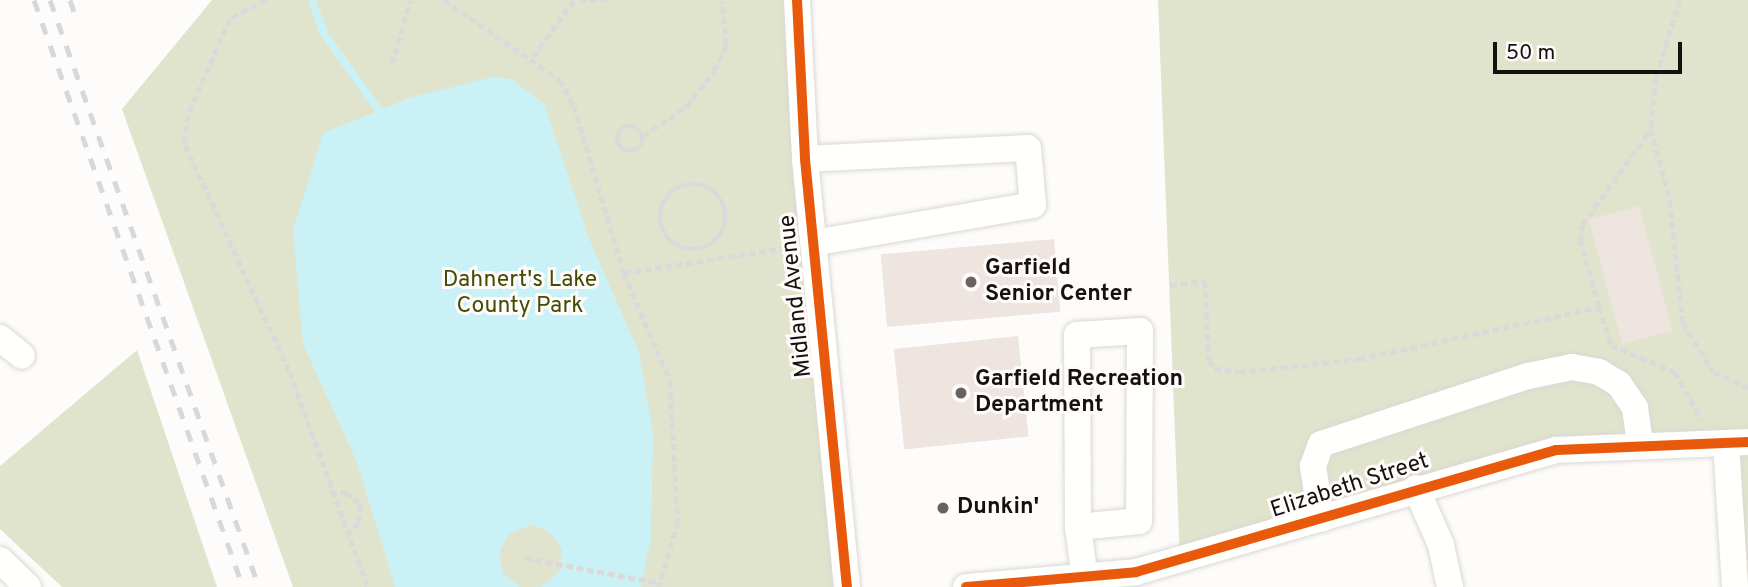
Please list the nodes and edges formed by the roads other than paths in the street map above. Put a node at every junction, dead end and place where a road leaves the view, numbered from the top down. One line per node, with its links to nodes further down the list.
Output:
1 (797, 0): 2 (street, Midland Avenue)
2 (804, 159): 3 (street, Midland Avenue); 3 (street)
3 (813, 243): 14 (street, Midland Avenue)
4 (0, 338): 5 (street)
5 (22, 356)
6 (1727, 443): 7 (street, Elizabeth Street); 17 (street)
7 (1640, 445): 8 (street, Elizabeth Street); 9 (street)
8 (1416, 488): 9 (street, Elizabeth Street); 16 (street)
9 (1321, 519): 12 (street, Elizabeth Street)
10 (1078, 527): 10 (street); 12 (street)
11 (0, 560): 13 (street)
12 (1086, 584): 15 (street, Elizabeth Street)
13 (27, 587)
14 (848, 587)
15 (966, 587)
16 (1450, 587)
17 (1735, 587)

